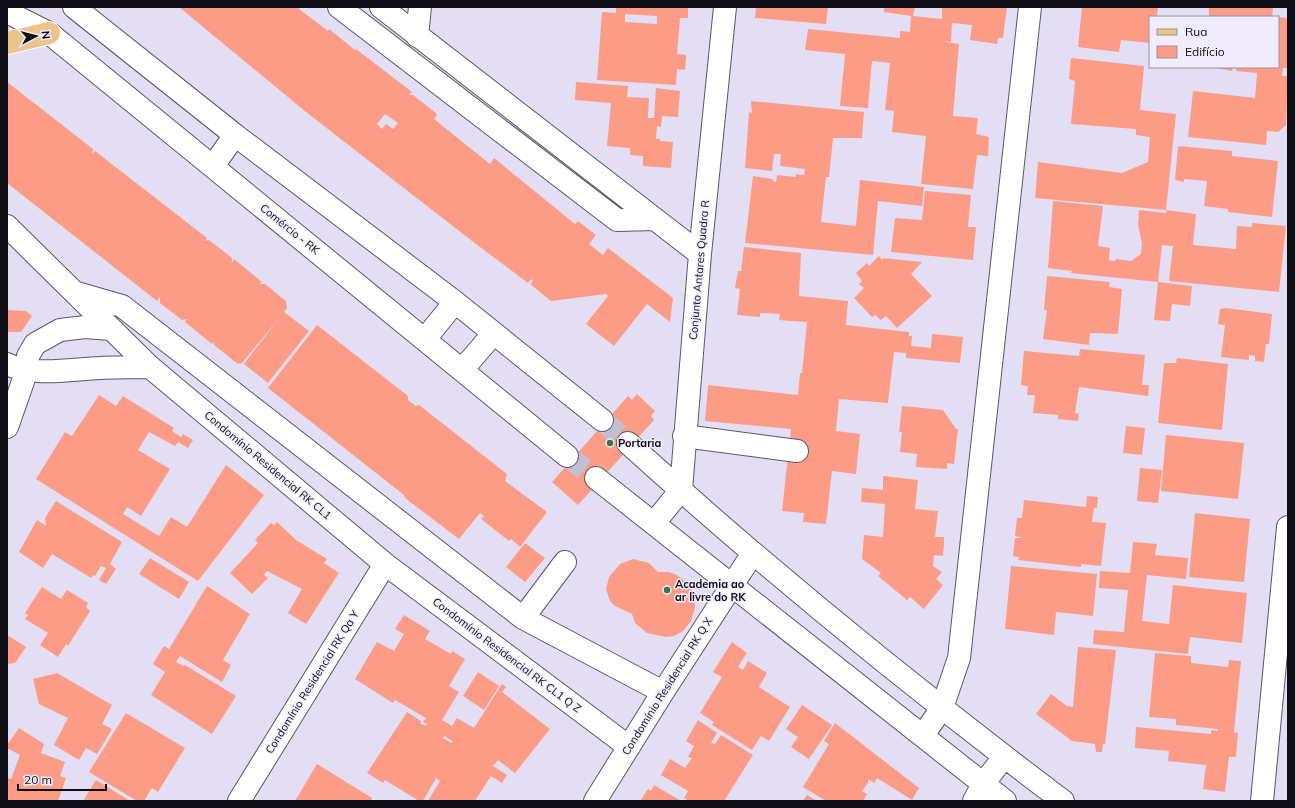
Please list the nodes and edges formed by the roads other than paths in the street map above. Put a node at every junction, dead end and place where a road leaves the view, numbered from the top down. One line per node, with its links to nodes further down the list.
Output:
1 (74, 7): 11 (street)
2 (339, 7): 13 (street)
3 (381, 7): 9 (street)
4 (420, 7): 9 (street)
5 (725, 7): 15 (street, Conjunto Antares Quadra R)
6 (1030, 7): 40 (street)
7 (7, 12): 8 (street, Comércio - RK)
8 (49, 33): 10 (main road); 12 (street, Comércio - RK)
9 (417, 36): 13 (street)
10 (7, 43)
11 (235, 135): 12 (street); 17 (street)
12 (213, 166): 20 (street, Comércio - RK)
13 (655, 219): 15 (street)
14 (7, 226): 16 (street, Condomínio Residencial RK CL1)
15 (700, 254): 26 (street, Conjunto Antares Quadra R)
16 (75, 293): 18 (street, Condomínio Residencial RK CL1); 38 (street)
17 (455, 302): 19 (street); 20 (street)
18 (112, 329): 21 (street); 22 (street, Condomínio Residencial RK CL1)
19 (493, 334): 23 (street); 24 (street)
20 (425, 339): 23 (street, Comércio - RK)
21 (13, 366): 22 (street); 25 (street)
22 (150, 367): 36 (street, Condomínio Residencial RK CL1)
23 (462, 370): 29 (street, Comércio - RK)
24 (602, 420)
25 (7, 427)
26 (684, 436): 28 (street); 31 (street, Conjunto Antares Quadra R)
27 (628, 443): 31 (street)
28 (797, 450)
29 (567, 456)
30 (596, 478): 32 (street)
31 (681, 490): 32 (street); 34 (street)
32 (654, 523): 37 (street)
33 (1288, 527): 49 (street)
34 (753, 553): 37 (street, Condomínio Residencial RK Q X); 40 (street)
35 (565, 562): 38 (street)
36 (385, 564): 42 (street, Condomínio Residencial RK CL1 Q Z); 45 (street, Condomínio Residencial RK Qa Y)
37 (731, 585): 39 (street, Condomínio Residencial RK Q X); 41 (street)
38 (523, 618): 39 (street)
39 (663, 692): 42 (street, Condomínio Residencial RK Q X)
40 (942, 708): 41 (street); 43 (street)
41 (923, 735): 44 (street)
42 (629, 747): 46 (street, Condomínio Residencial RK Q X)
43 (1004, 757): 44 (street); 48 (street)
44 (978, 793): 47 (street)
45 (239, 801)
46 (595, 801)
47 (1005, 801)
48 (1063, 801)
49 (1262, 801)

